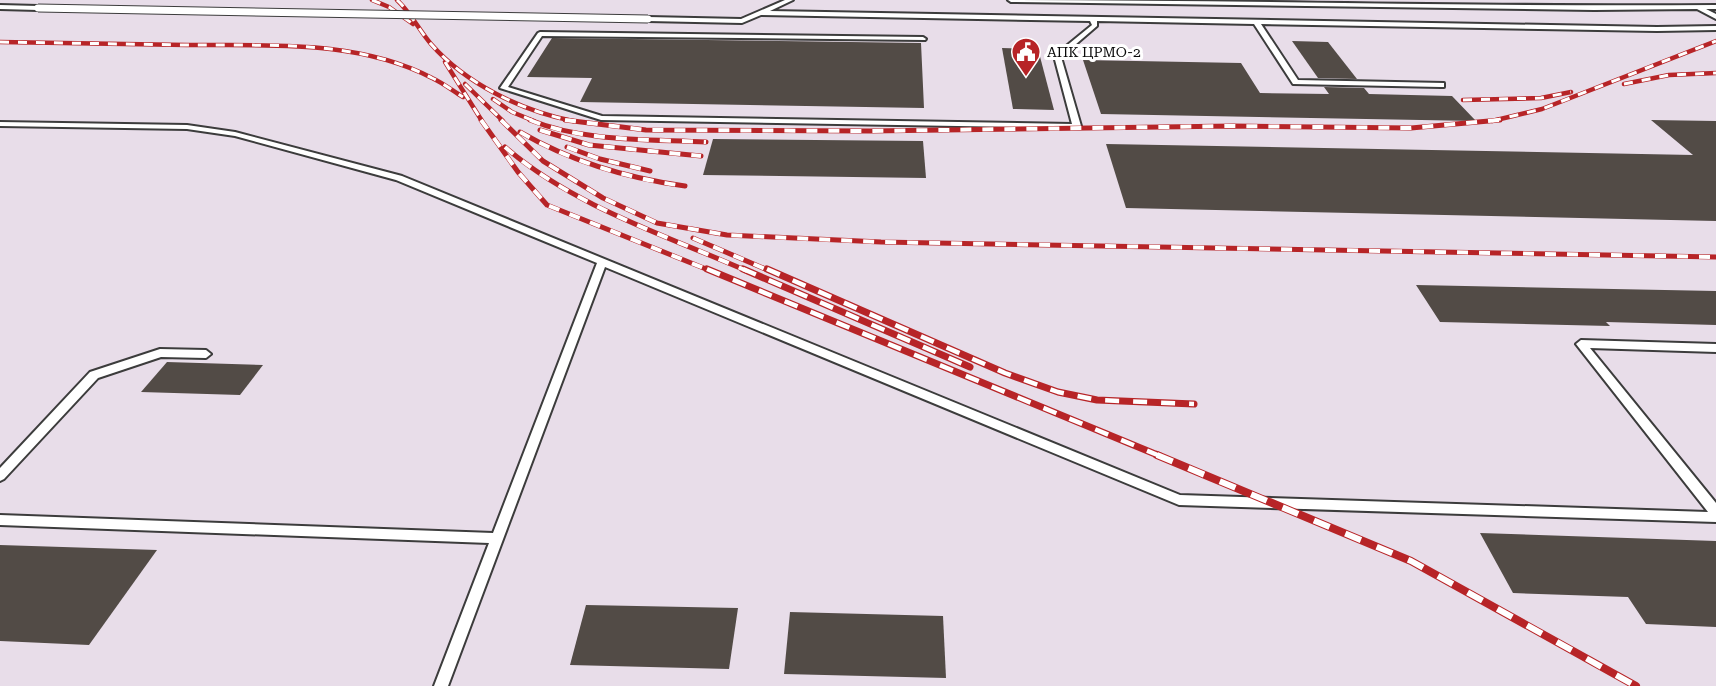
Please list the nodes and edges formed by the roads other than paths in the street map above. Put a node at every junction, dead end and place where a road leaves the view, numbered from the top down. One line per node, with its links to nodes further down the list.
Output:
1 (790, 0): 8 (lane)
2 (1011, 0): 5 (lane)
3 (1672, 0): 5 (lane)
4 (0, 7): 8 (lane, bridge)
5 (1686, 7): 6 (lane)
6 (1696, 7): 7 (lane); 9 (lane)
7 (1716, 7)
8 (760, 13): 10 (lane)
9 (1716, 17)
10 (1093, 19): 11 (lane); 13 (lane)
11 (1256, 22): 12 (lane); 14 (lane)
12 (1716, 28)
13 (923, 39)
14 (1441, 84)
15 (0, 124): 16 (lane)
16 (602, 262): 20 (lane); 22 (lane)
17 (1716, 348): 20 (lane)
18 (206, 354): 19 (lane)
19 (0, 476)
20 (1716, 514)
21 (0, 520): 22 (lane)
22 (497, 538): 23 (lane)
23 (441, 686)

